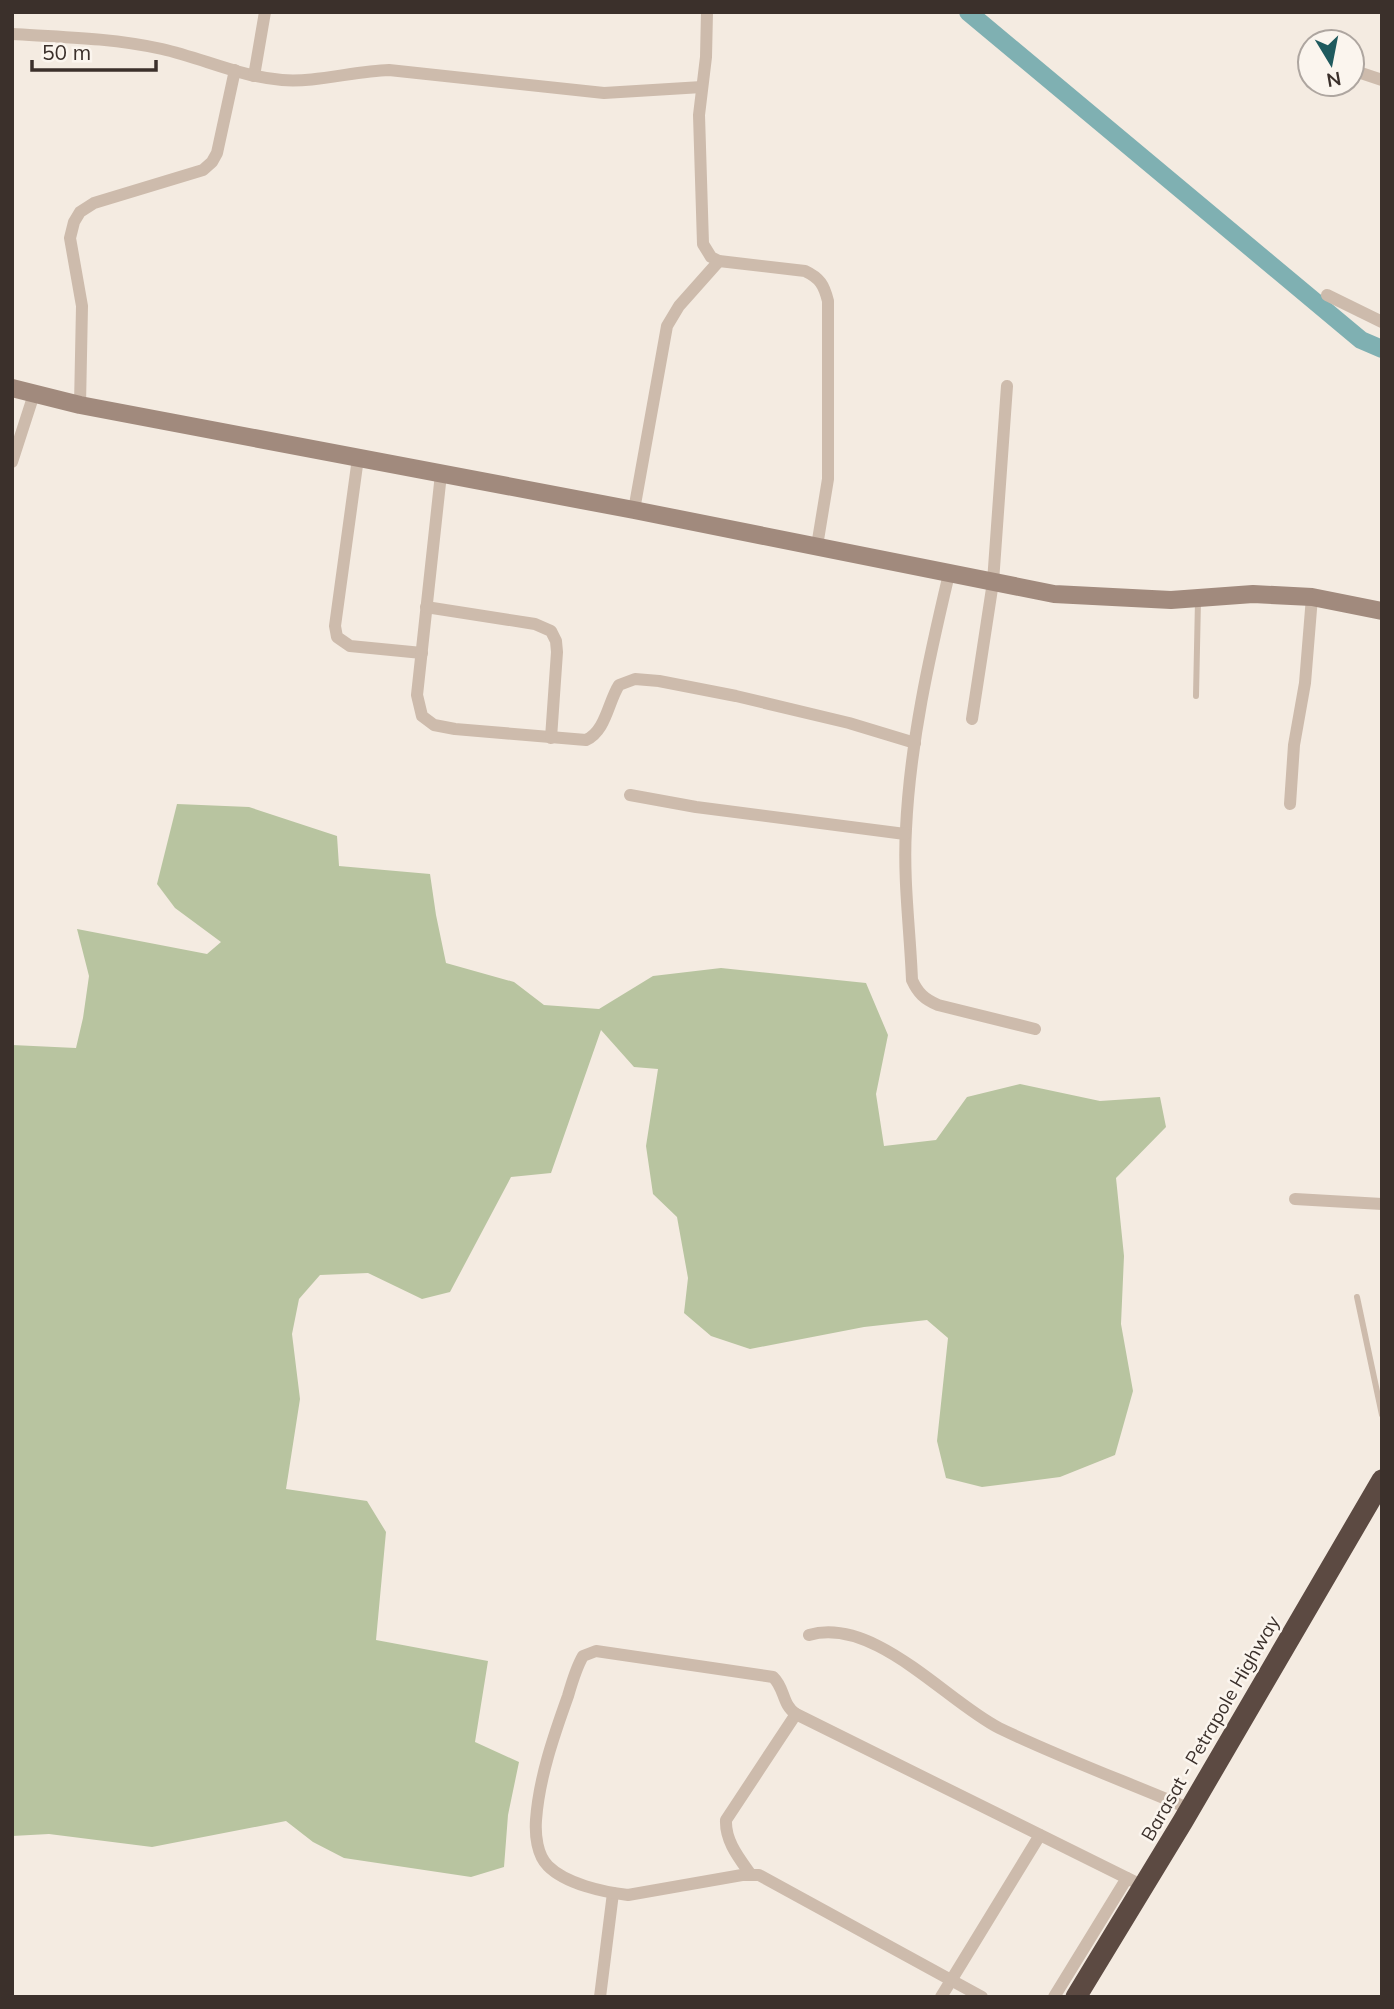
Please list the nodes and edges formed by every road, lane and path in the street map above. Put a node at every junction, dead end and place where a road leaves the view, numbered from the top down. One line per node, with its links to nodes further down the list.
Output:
1 (265, 12): 5 (street)
2 (707, 12): 6 (street)
3 (12, 34): 4 (street)
4 (235, 70): 5 (street); 13 (street)
5 (254, 76): 6 (street)
6 (702, 87): 7 (street)
7 (719, 261): 17 (street); 18 (street)
8 (1327, 295): 9 (street)
9 (1382, 322)
10 (1007, 386): 20 (street)
11 (12, 388): 12 (street)
12 (34, 394): 13 (street); 15 (street)
13 (80, 405): 14 (street)
14 (358, 458): 16 (street); 25 (street)
15 (12, 462)
16 (442, 474): 17 (street); 23 (street)
17 (634, 510): 18 (street)
18 (817, 546): 19 (street)
19 (949, 575): 20 (street); 29 (street)
20 (993, 582): 22 (street); 27 (street)
21 (1312, 597): 22 (street); 24 (street); 31 (street)
22 (1198, 598): 26 (lane)
23 (426, 607): 25 (street); 28 (street)
24 (1382, 611)
25 (422, 653): 28 (street)
26 (1196, 696)
27 (972, 719)
28 (551, 738): 29 (street)
29 (915, 743): 32 (street)
30 (630, 795): 32 (street)
31 (1290, 804)
32 (905, 834): 33 (street)
33 (1035, 1029)
34 (1295, 1199): 35 (street)
35 (1382, 1204)
36 (1357, 1297): 37 (lane)
37 (1382, 1415)
38 (1382, 1480): 41 (highway, Barasat - Petrapole Highway)
39 (809, 1635): 41 (street)
40 (796, 1714): 42 (street); 43 (street); 45 (street)
41 (1190, 1809): 44 (highway, Barasat - Petrapole Highway)
42 (1040, 1835): 44 (street); 46 (street)
43 (751, 1875): 45 (street); 46 (street)
44 (1135, 1882): 50 (street); 51 (highway, Barasat - Petrapole Highway)
45 (612, 1893): 47 (street)
46 (951, 1980): 48 (street); 49 (street)
47 (600, 1997)
48 (941, 1997)
49 (982, 1997)
50 (1054, 1997)
51 (1076, 1997)

